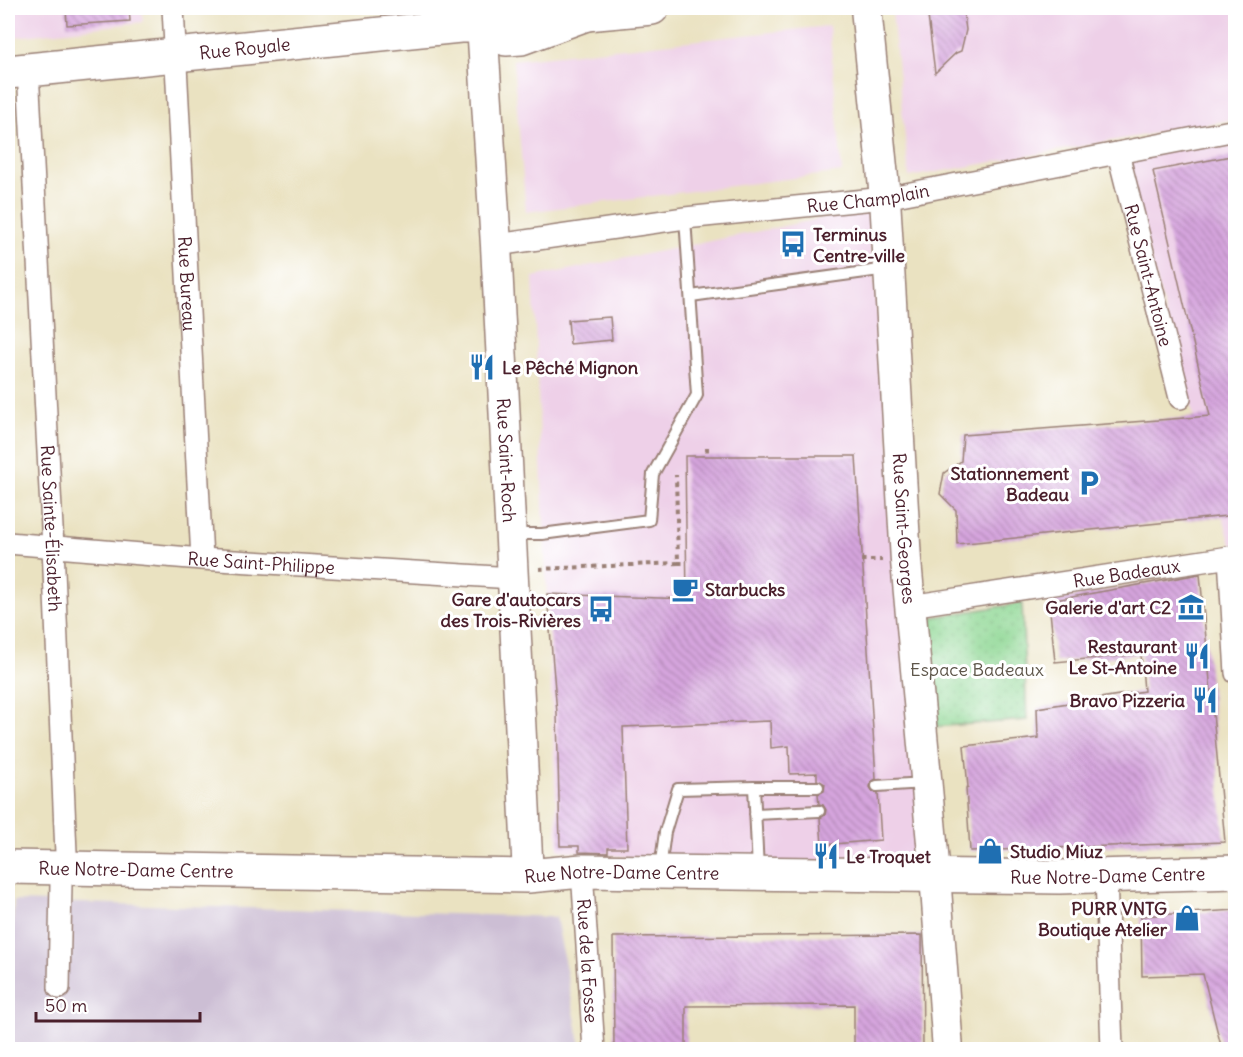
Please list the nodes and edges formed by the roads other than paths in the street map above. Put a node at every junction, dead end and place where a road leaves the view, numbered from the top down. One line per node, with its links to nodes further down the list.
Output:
1 (173, 8): 5 (street, Rue Bureau)
2 (652, 8): 4 (main road, Rue Royale)
3 (866, 8): 9 (street, Rue Saint-Georges)
4 (481, 17): 5 (main road, Rue Royale); 11 (street, Rue Saint-Roch)
5 (176, 53): 6 (main road, Rue Royale); 19 (street, Rue Bureau)
6 (18, 71): 17 (street, Rue Sainte-Élisabeth)
7 (1236, 130): 8 (street, Rue Champlain)
8 (1118, 153): 9 (street, Rue Champlain); 14 (street, Rue Saint-Antoine)
9 (885, 198): 10 (street, Rue Champlain); 12 (street, Rue Saint-Georges)
10 (685, 218): 11 (street, Rue Champlain); 13 (lane)
11 (496, 245): 15 (street, Rue Saint-Roch)
12 (889, 269): 13 (lane); 21 (street, Rue Saint-Georges)
13 (692, 296): 15 (lane)
14 (1180, 398)
15 (512, 534): 20 (street, Rue Saint-Roch)
16 (8, 543): 17 (street, Rue Saint-Philippe)
17 (53, 547): 19 (street, Rue Saint-Philippe); 30 (street, Rue Sainte-Élisabeth)
18 (1232, 557): 21 (street, Rue Badeaux); 22 (street)
19 (202, 559): 20 (street, Rue Saint-Philippe)
20 (526, 573): 36 (street, Rue Saint-Roch)
21 (910, 606): 23 (street, Rue Saint-Georges)
22 (1236, 673)
23 (927, 783): 24 (lane); 35 (street, Rue Saint-Georges)
24 (877, 786)
25 (754, 787): 26 (lane); 28 (lane); 32 (lane)
26 (818, 787)
27 (819, 811): 28 (lane)
28 (755, 814): 34 (lane)
29 (8, 867): 30 (main road, Rue Notre-Dame Centre)
30 (64, 868): 36 (main road, Rue Notre-Dame Centre); 38 (street, Rue Sainte-Élisabeth)
31 (582, 871): 32 (main road, Rue Notre-Dame Centre); 36 (main road, Rue Notre-Dame Centre); 39 (street, Rue de la Fosse)
32 (660, 872): 34 (main road, Rue Notre-Dame Centre)
33 (1236, 872): 37 (main road, Rue Notre-Dame Centre)
34 (759, 873): 35 (main road, Rue Notre-Dame Centre)
35 (935, 875): 37 (main road, Rue Notre-Dame Centre); 40 (street, Rue Saint-Georges)
36 (528, 876)
37 (1106, 876): 41 (street)
38 (59, 988)
39 (594, 1050)
40 (948, 1050)
41 (1112, 1050)

